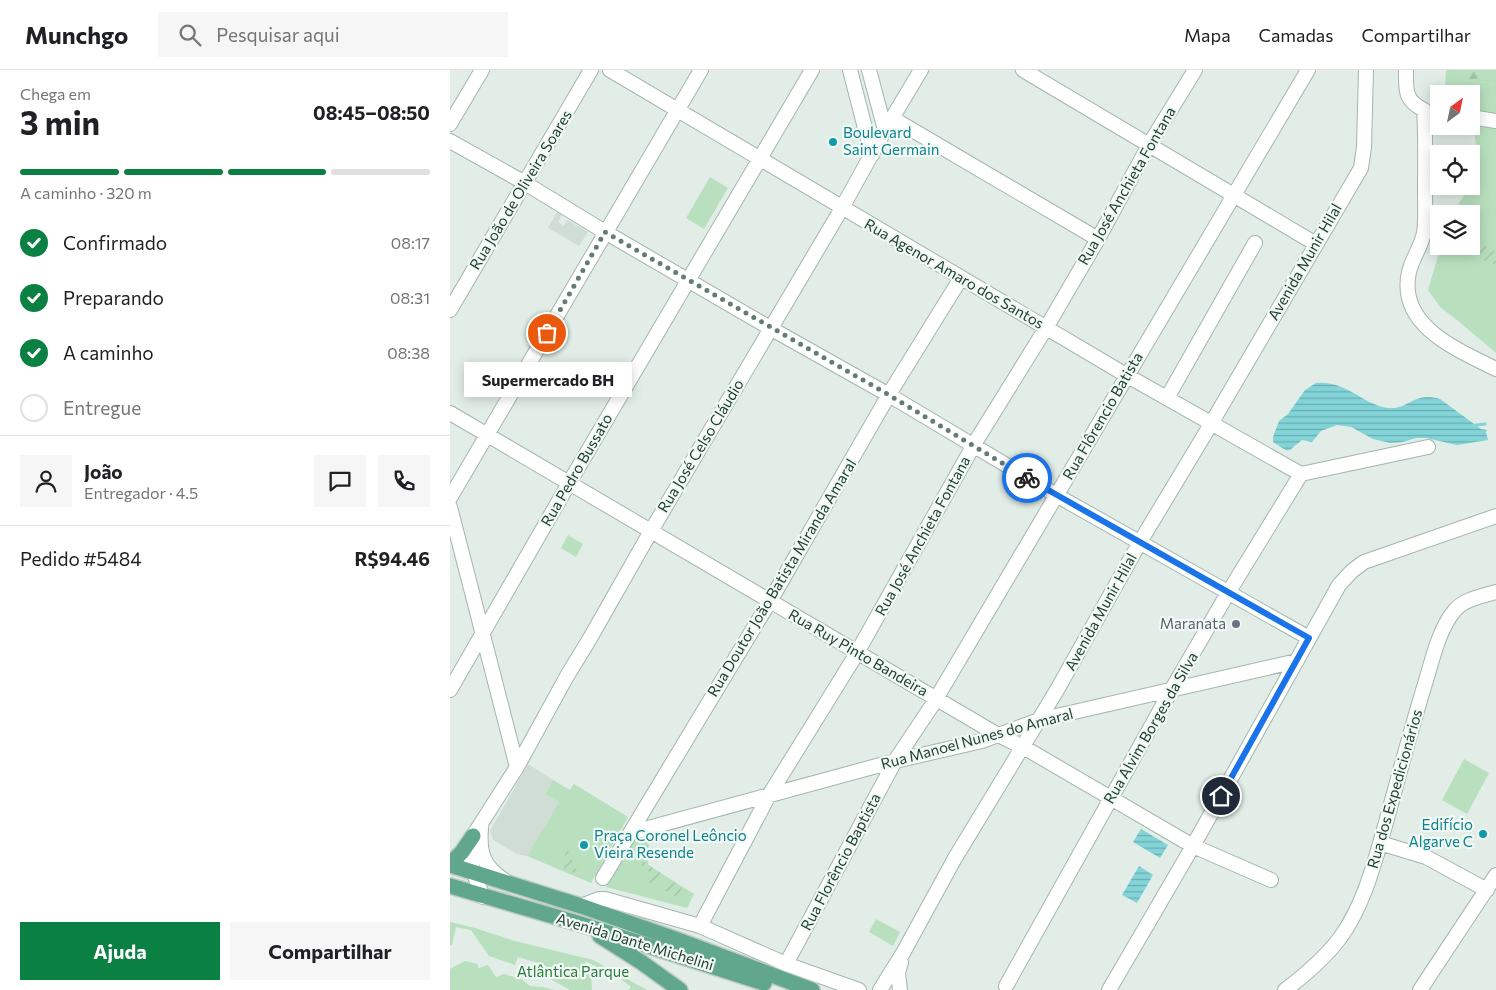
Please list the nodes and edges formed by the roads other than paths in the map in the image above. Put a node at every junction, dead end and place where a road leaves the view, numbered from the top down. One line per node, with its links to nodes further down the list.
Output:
1 (482, 70): 21 (street)
2 (592, 70): 27 (street, Rua João de Oliveira Soares)
3 (610, 70): 15 (street, Rua Agenor Amaro dos Santos)
4 (701, 70): 15 (street)
5 (812, 70): 26 (street, Rua Pedro Bussato)
6 (850, 70): 14 (street)
7 (869, 70): 22 (street)
8 (921, 70): 18 (street, Rua José Celso Cláudio)
9 (1023, 70): 24 (street)
10 (1195, 70): 24 (street, Rua José Anchieta Fontana)
11 (1308, 70): 28 (street, Rua Flôrencio Batista)
12 (1366, 70): 33 (street, Avenida Munir Hilal)
13 (1406, 70): 16 (street)
14 (858, 105): 22 (street); 25 (street)
15 (678, 109): 26 (street, Rua Agenor Amaro dos Santos); 30 (street)
16 (1424, 110): 17 (street); 39 (street)
17 (1430, 111)
18 (892, 118): 22 (street, Rua José Celso Cláudio); 31 (street)
19 (1480, 118): 20 (street)
20 (1496, 121)
21 (450, 124)
22 (885, 130): 25 (street, Rua José Celso Cláudio)
23 (450, 141): 27 (street)
24 (1149, 145): 28 (street); 31 (street, Rua José Anchieta Fontana)
25 (872, 155): 29 (street, Rua José Celso Cláudio)
26 (759, 158): 29 (street, Rua Agenor Amaro dos Santos); 35 (street, Rua Pedro Bussato)
27 (525, 183): 30 (street); 36 (street, Rua João de Oliveira Soares)
28 (1234, 196): 33 (street); 40 (street, Rua Flôrencio Batista)
29 (842, 208): 34 (street, Rua Agenor Amaro dos Santos); 37 (street, Rua José Celso Cláudio)
30 (605, 232): 35 (street); 45 (street)
31 (1098, 239): 38 (street, Rua José Anchieta Fontana)
32 (1255, 243): 42 (street)
33 (1316, 244): 44 (street, Avenida Munir Hilal)
34 (961, 278): 38 (street, Rua Agenor Amaro dos Santos); 41 (street, Rua Doutor João Batista Miranda Amaral)
35 (689, 280): 37 (street); 49 (street, Rua Pedro Bussato)
36 (450, 310)
37 (770, 328): 41 (street); 54 (street, Rua José Celso Cláudio)
38 (1046, 328): 40 (street, Rua Agenor Amaro dos Santos); 46 (street, Rua José Anchieta Fontana)
39 (1496, 369)
40 (1126, 375): 42 (street, Rua Agenor Amaro dos Santos); 50 (street, Rua Flôrencio Batista)
41 (889, 395): 46 (street); 58 (street, Rua Doutor João Batista Miranda Amaral)
42 (1167, 398): 44 (street, Rua Agenor Amaro dos Santos)
43 (450, 413): 45 (street, Rua Ruy Pinto Bandeira)
44 (1212, 423): 48 (street, Rua Agenor Amaro dos Santos); 55 (street, Avenida Munir Hilal)
45 (487, 436): 49 (street, Rua Ruy Pinto Bandeira); 51 (street)
46 (973, 446): 50 (street); 61 (street, Rua José Anchieta Fontana)
47 (1428, 446): 48 (street)
48 (1301, 474): 57 (street, Rua Alvim Borges da Silva)
49 (568, 484): 54 (street, Rua Ruy Pinto Bandeira); 59 (street, Rua Pedro Bussato)
50 (1057, 496): 55 (street); 65 (street, Rua Flôrencio Batista)
51 (450, 498)
52 (450, 508): 59 (street)
53 (1496, 516): 60 (street)
54 (651, 531): 58 (street, Rua Ruy Pinto Bandeira); 70 (street, Rua José Celso Cláudio)
55 (1140, 542): 57 (street); 66 (street, Avenida Munir Hilal)
56 (1496, 592): 76 (street, Rua dos Expedicionários)
57 (1228, 593): 60 (street); 63 (street, Rua Alvim Borges da Silva)
58 (769, 601): 61 (street, Rua Ruy Pinto Bandeira); 74 (street, Rua Doutor João Batista Miranda Amaral)
59 (483, 631): 64 (street, Rua Pedro Bussato); 70 (street)
60 (1309, 638): 62 (street)
61 (857, 652): 65 (street, Rua Ruy Pinto Bandeira); 71 (street, Rua José Anchieta Fontana)
62 (1297, 661): 63 (street, Rua Manoel Nunes do Amaral); 77 (street)
63 (1172, 689): 66 (street, Rua Manoel Nunes do Amaral); 72 (street, Rua Alvim Borges da Silva)
64 (450, 690)
65 (936, 698): 67 (street, Rua Ruy Pinto Bandeira); 69 (street, Rua Flôrencio Batista)
66 (1039, 720): 67 (street, Rua Manoel Nunes do Amaral); 68 (street, Avenida Munir Hilal)
67 (998, 735): 68 (street, Rua Ruy Pinto Bandeira); 69 (street, Rua Manoel Nunes do Amaral)
68 (1022, 747): 72 (street, Rua Ruy Pinto Bandeira); 91 (street, Avenida Munir Hilal)
69 (896, 761): 71 (street, Rua Manoel Nunes do Amaral); 92 (street, Rua Florêncio Baptista)
70 (517, 767): 73 (street, Rua José Celso Cláudio)
71 (768, 796): 74 (street, Rua Manoel Nunes do Amaral); 89 (street, Rua José Anchieta Fontana)
72 (1111, 798): 77 (street, Rua Ruy Pinto Bandeira); 93 (street, Rua Alvim Borges da Silva)
73 (481, 822): 75 (street, Rua José Celso Cláudio); 83 (street)
74 (630, 834): 81 (street, Rua Doutor João Batista Miranda Amaral)
75 (473, 836): 78 (main road); 79 (street)
76 (1380, 843): 85 (street); 101 (street, Rua dos Expedicionários)
77 (1193, 846): 82 (street, Rua Ruy Pinto Bandeira); 100 (street)
78 (450, 865): 79 (main road, Avenida Dante Michelini)
79 (474, 873): 83 (main road, Avenida Dante Michelini); 86 (street)
80 (1496, 876): 85 (street)
81 (603, 878)
82 (1271, 880)
83 (511, 884): 87 (main road, Avenida Dante Michelini)
84 (450, 886): 86 (main road, Avenida Dante Michelini)
85 (1487, 890): 102 (street)
86 (483, 897): 88 (main road, Avenida Dante Michelini)
87 (581, 906): 89 (street, Avenida Dante Michelini); 90 (main road, Avenida Dante Michelini)
88 (577, 923): 90 (main road, Avenida Dante Michelini); 94 (main road)
89 (700, 926): 92 (street, Avenida Dante Michelini)
90 (676, 947): 95 (main road, Avenida Dante Michelini); 96 (main road, Avenida Dante Michelini)
91 (903, 953): 98 (street, Avenida Munir Hilal); 99 (street, Avenida Munir Hilal)
92 (786, 964): 97 (street)
93 (1006, 986)
94 (680, 990)
95 (785, 990)
96 (812, 990)
97 (859, 990)
98 (880, 990)
99 (900, 990)
100 (1108, 990)
101 (1285, 990)
102 (1420, 990)

